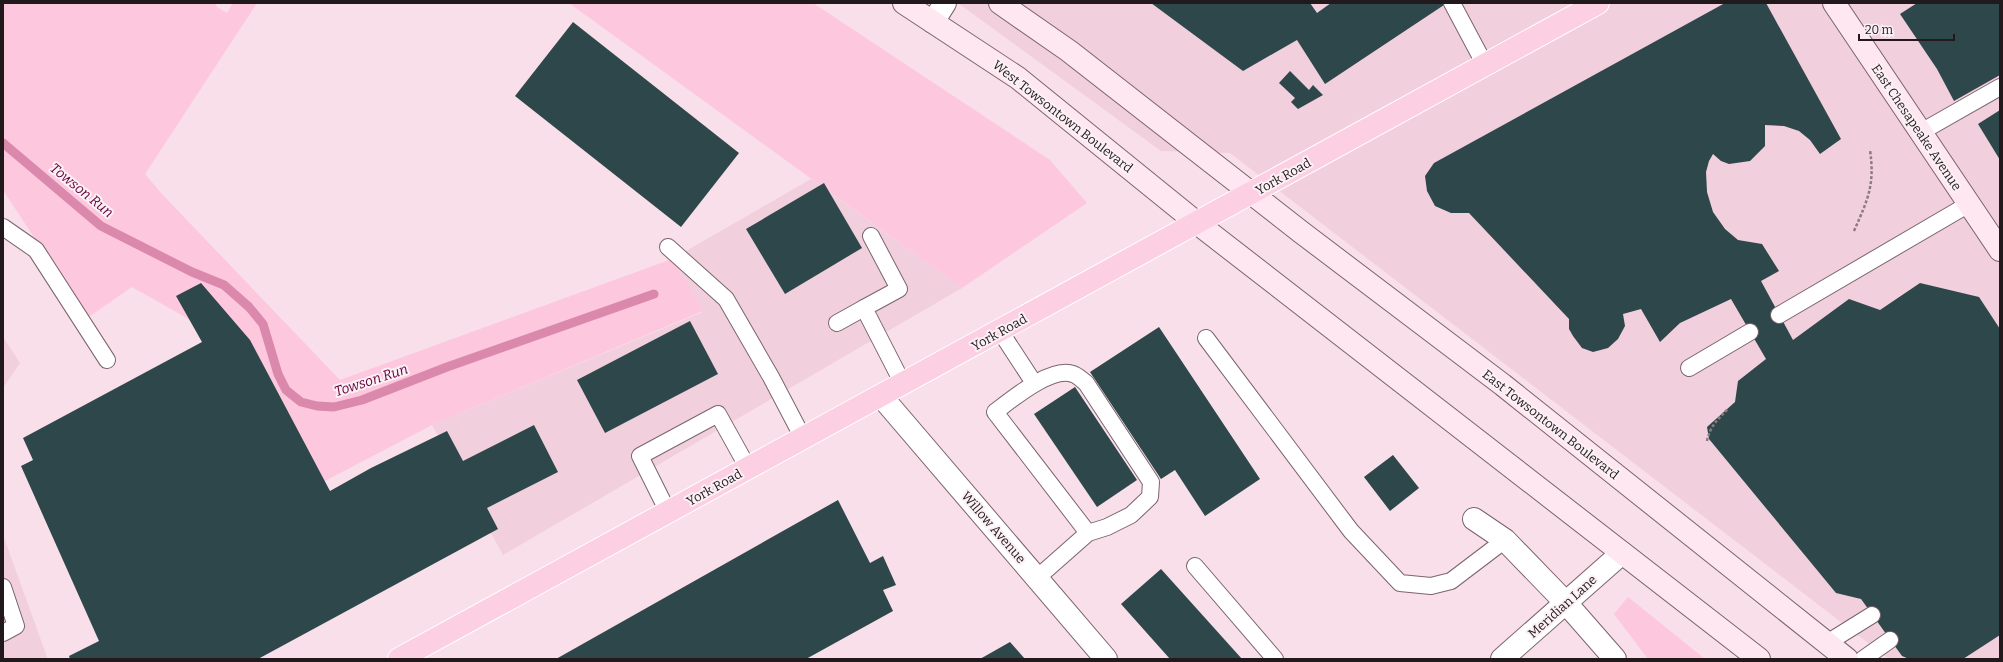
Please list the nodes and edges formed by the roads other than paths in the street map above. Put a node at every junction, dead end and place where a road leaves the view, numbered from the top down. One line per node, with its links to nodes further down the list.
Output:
1 (904, 3): 7 (main road, West Towsontown Boulevard)
2 (945, 3): 7 (street)
3 (1000, 3): 11 (main road)
4 (1452, 3): 8 (lane)
5 (1834, 3): 10 (main road, East Chesapeake Avenue)
6 (1588, 5): 8 (main road, York Road)
7 (933, 22): 13 (main road, West Towsontown Boulevard)
8 (1485, 65): 11 (main road, York Road)
9 (2000, 87): 10 (lane)
10 (1920, 132): 12 (main road, East Chesapeake Avenue)
11 (1251, 194): 13 (main road, York Road); 43 (main road, East Towsontown Boulevard)
12 (1969, 204): 17 (main road, East Chesapeake Avenue); 19 (lane)
13 (1198, 223): 21 (main road, York Road); 35 (main road)
14 (3, 227): 24 (lane)
15 (871, 236): 18 (lane)
16 (668, 247): 29 (lane)
17 (2000, 250)
18 (864, 308): 20 (lane); 27 (lane)
19 (1779, 315)
20 (837, 323)
21 (1000, 331): 26 (lane); 27 (main road, York Road)
22 (1750, 332): 25 (lane)
23 (1206, 338): 34 (lane)
24 (107, 360)
25 (1689, 368)
26 (1034, 383): 33 (lane); 33 (lane)
27 (903, 384): 28 (main road, York Road)
28 (882, 396): 29 (main road, York Road); 37 (street, Willow Avenue)
29 (803, 438): 30 (main road, York Road)
30 (748, 468): 31 (main road, York Road); 31 (lane)
31 (668, 512): 44 (main road, York Road)
32 (1474, 520): 34 (street)
33 (1088, 533): 37 (lane)
34 (1505, 540): 39 (street)
35 (1622, 553): 39 (street, Meridian Lane); 49 (main road)
36 (1195, 566): 46 (lane)
37 (1037, 578): 45 (street, Willow Avenue)
38 (3, 587): 41 (lane)
39 (1566, 603): 47 (street, Meridian Lane); 48 (street)
40 (1872, 615): 43 (lane)
41 (10, 630)
42 (1890, 640): 51 (lane)
43 (1827, 643): 50 (main road, East Towsontown Boulevard)
44 (399, 659)
45 (1106, 659)
46 (1275, 659)
47 (1502, 659)
48 (1614, 659)
49 (1759, 659)
50 (1847, 659)
51 (1863, 659)

